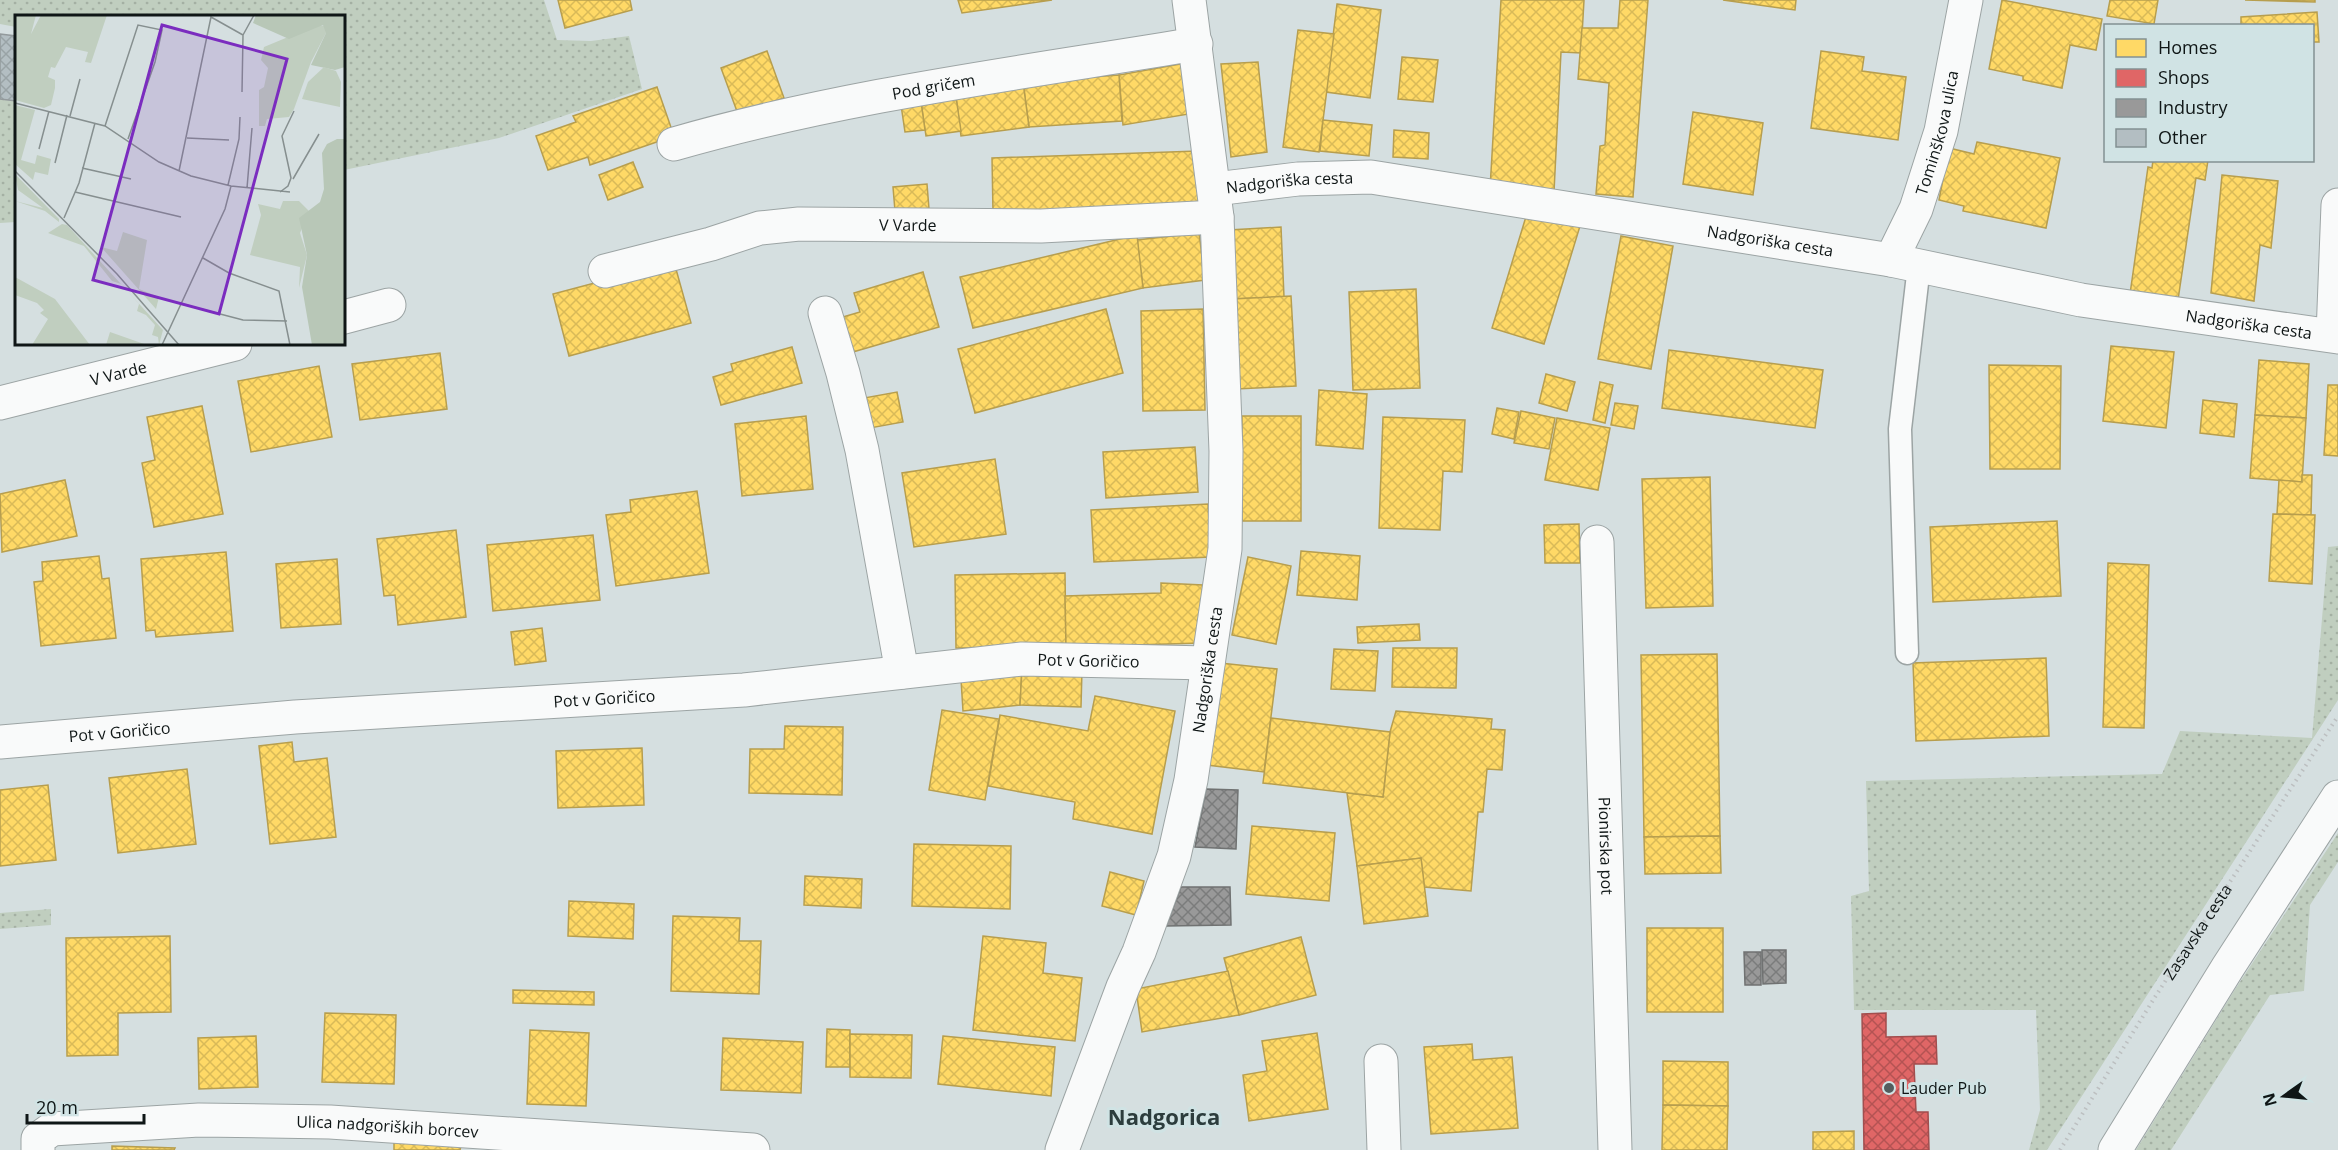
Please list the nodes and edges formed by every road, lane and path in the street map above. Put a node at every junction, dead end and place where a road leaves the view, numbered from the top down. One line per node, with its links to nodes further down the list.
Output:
1 (1189, 0): 3 (street)
2 (1966, 0): 7 (street, Tominškova ulica)
3 (1196, 44): 4 (street, Pod gričem); 5 (street)
4 (674, 144)
5 (1216, 203): 7 (street, Nadgoriška cesta); 8 (street, V Varde); 17 (street, Nadgoriška cesta)
6 (2338, 205): 12 (street)
7 (1905, 263): 12 (street, Nadgoriška cesta); 16 (lane)
8 (605, 271)
9 (389, 305): 11 (street)
10 (825, 314): 18 (street)
11 (345, 317)
12 (2335, 336)
13 (231, 345): 14 (street, V Varde)
14 (0, 403)
15 (1597, 542): 27 (street, Pionirska pot)
16 (1907, 653)
17 (1208, 663): 18 (street, Pot v Goričico); 25 (street, Nadgoriška cesta)
18 (902, 672): 20 (street, Pot v Goričico)
19 (2338, 716): 28 (path, Zasavska cesta)
20 (0, 742)
21 (2338, 797): 29 (street)
22 (1382, 1061): 26 (street)
23 (38, 1150): 24 (street, Ulica nadgoriških borcev)
24 (753, 1150)
25 (1062, 1150)
26 (1384, 1150)
27 (1615, 1150)
28 (2060, 1150)
29 (2115, 1150)

